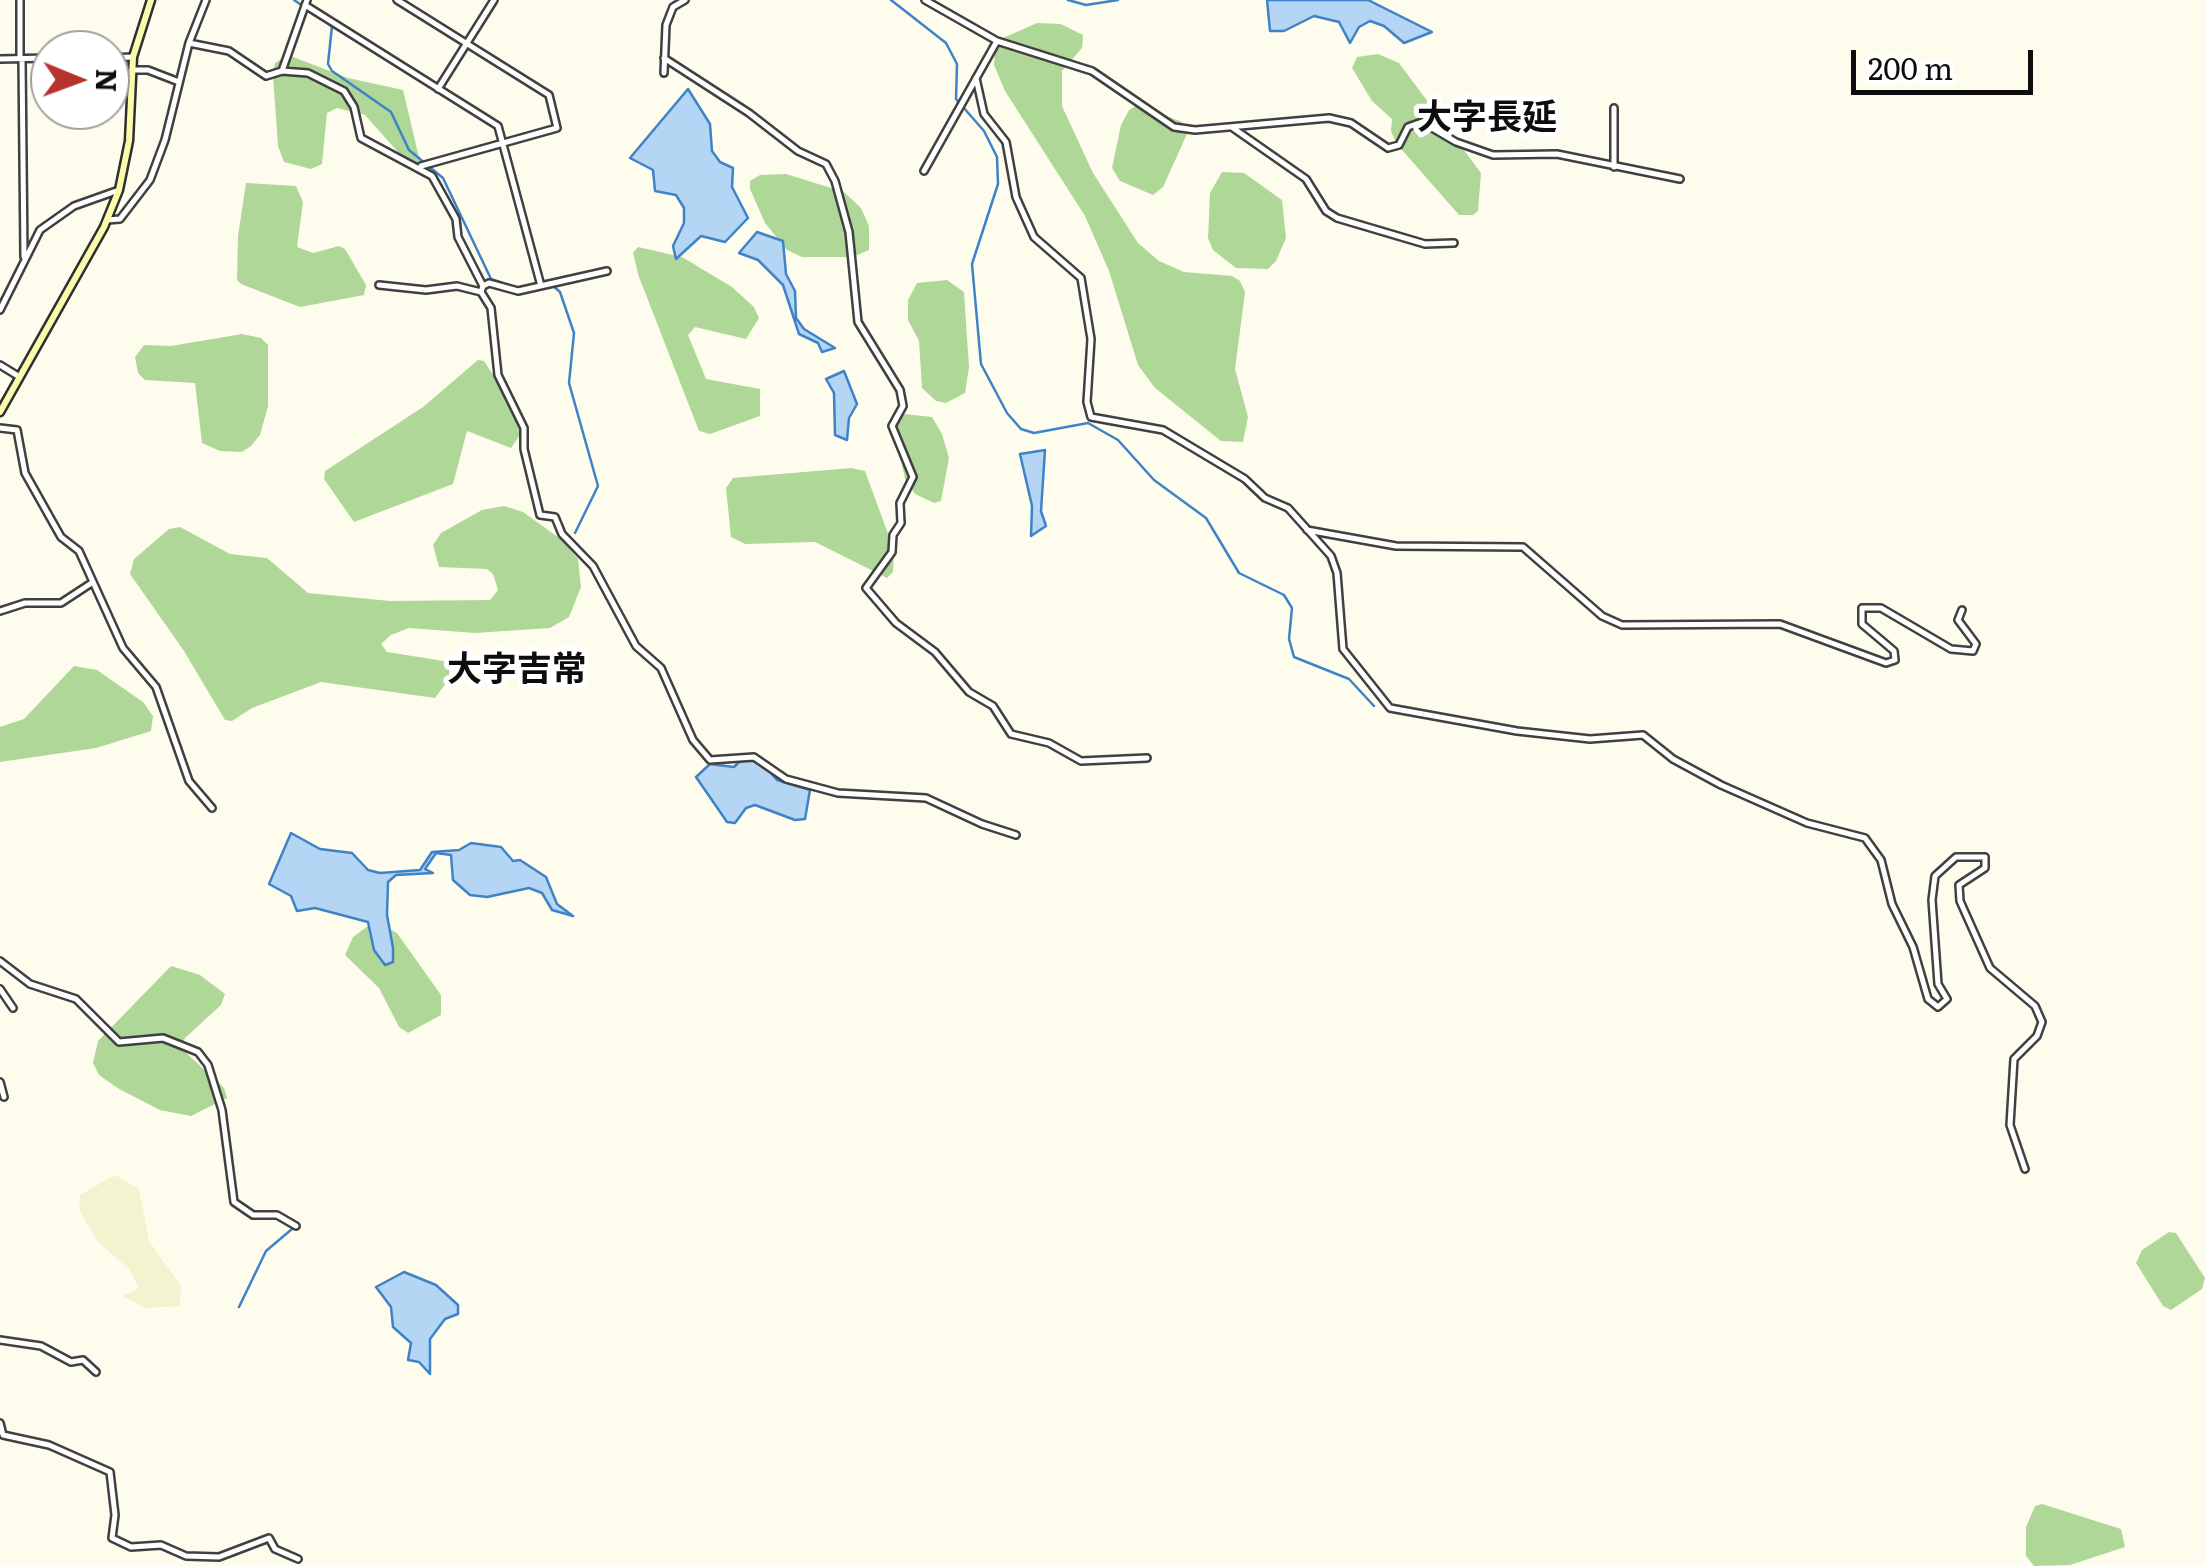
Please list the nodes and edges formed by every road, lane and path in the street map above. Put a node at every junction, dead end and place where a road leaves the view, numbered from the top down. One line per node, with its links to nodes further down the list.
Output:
1 (20, 0): 18 (street)
2 (151, 0): 15 (street)
3 (206, 0): 12 (street)
4 (397, 0): 13 (street)
5 (494, 0): 13 (street)
6 (666, 0): 10 (street)
7 (685, 0): 10 (street)
8 (925, 0): 11 (street)
9 (306, 3): 21 (street); 25 (street)
10 (673, 7): 16 (street)
11 (996, 41): 23 (street); 27 (street)
12 (189, 42): 21 (street); 24 (street)
13 (466, 43): 25 (street); 28 (street)
14 (130, 57): 15 (street)
15 (133, 57): 20 (street)
16 (664, 58): 22 (street); 50 (street)
17 (0, 59): 18 (street)
18 (21, 59): 19 (street); 36 (street)
19 (30, 59)
20 (132, 70): 24 (street); 33 (street)
21 (282, 71): 29 (street)
22 (664, 74)
23 (976, 78): 31 (street); 46 (street)
24 (179, 82): 34 (street)
25 (438, 89): 28 (street)
26 (1614, 108): 30 (street)
27 (1230, 127): 30 (street); 35 (street)
28 (502, 143): 29 (street); 39 (street)
29 (418, 167): 40 (street)
30 (1614, 167): 32 (street)
31 (924, 170)
32 (1680, 179)
33 (119, 190): 34 (street); 36 (street)
34 (107, 220): 43 (street)
35 (1454, 244)
36 (24, 257): 41 (street)
37 (607, 271): 39 (street)
38 (379, 285): 40 (street)
39 (541, 286): 40 (street)
40 (482, 289): 52 (street)
41 (0, 310)
42 (0, 365): 43 (street)
43 (18, 376): 44 (street)
44 (0, 412)
45 (0, 428): 47 (street)
46 (1306, 530): 48 (street); 58 (street)
47 (94, 582): 49 (street); 51 (street)
48 (1962, 610)
49 (0, 611)
50 (1147, 758)
51 (212, 808)
52 (1016, 834)
53 (2, 963): 59 (street)
54 (0, 989): 55 (street)
55 (13, 1008)
56 (0, 1082): 57 (street)
57 (4, 1097)
58 (2025, 1169)
59 (296, 1226)
60 (0, 1340): 61 (street)
61 (96, 1372)
62 (0, 1423): 63 (street)
63 (298, 1559)

